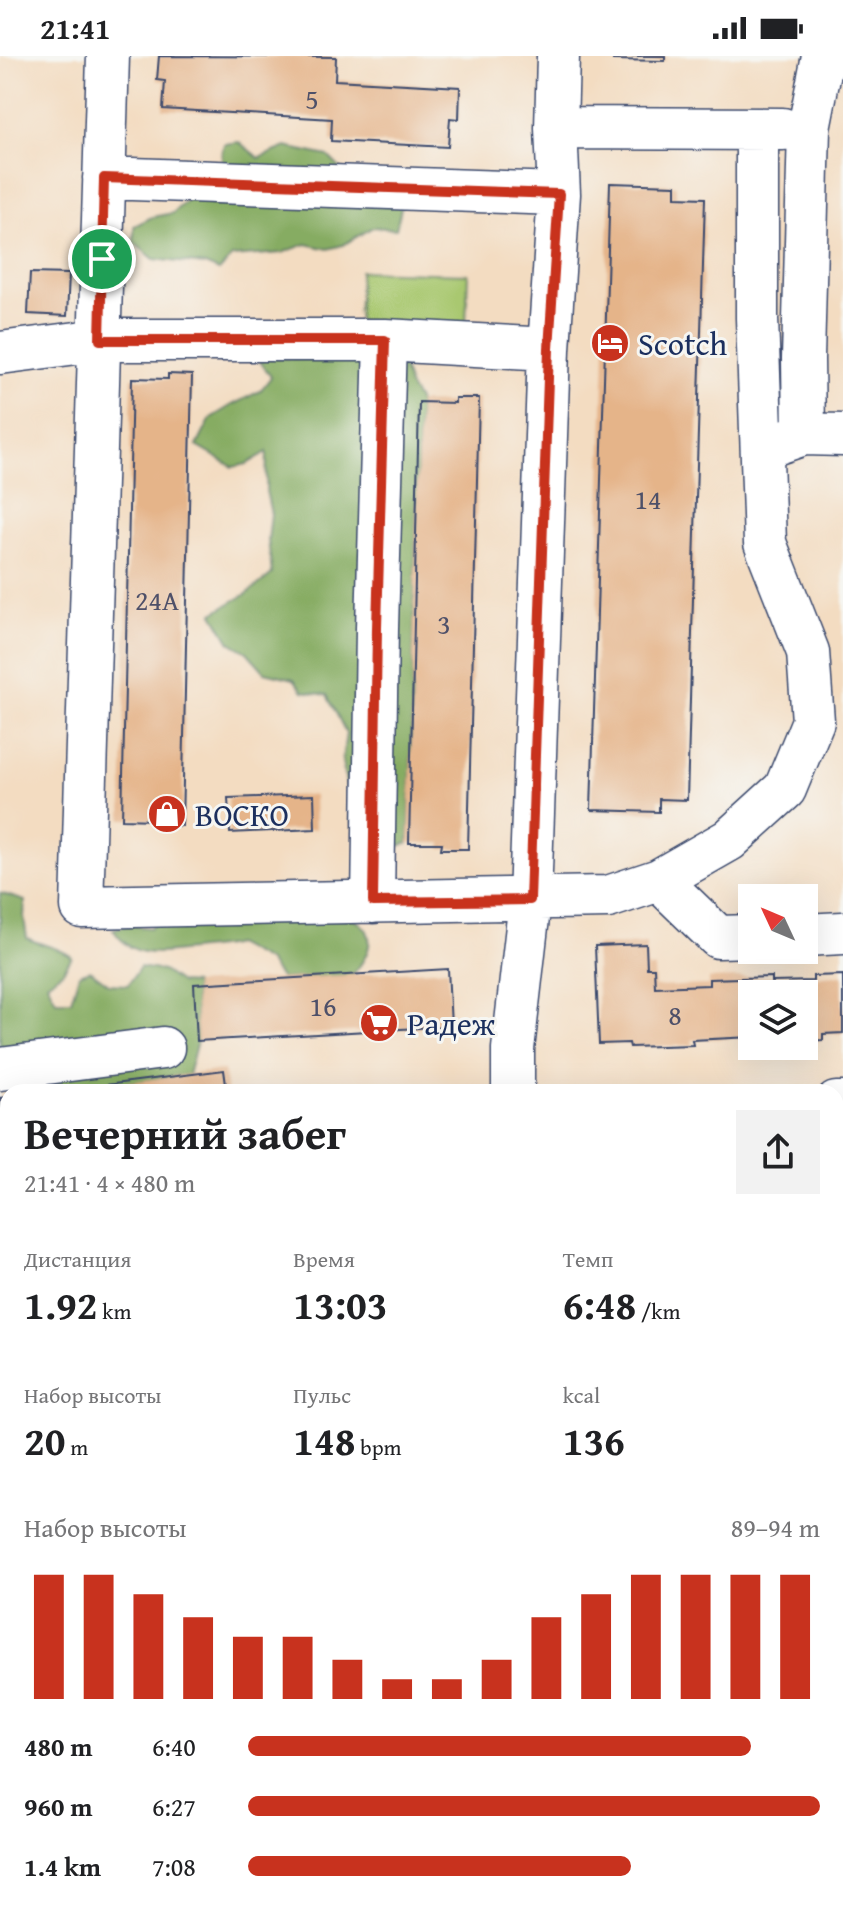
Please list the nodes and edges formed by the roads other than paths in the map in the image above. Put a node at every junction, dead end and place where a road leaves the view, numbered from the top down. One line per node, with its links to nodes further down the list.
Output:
1 (108, 56): 7 (street)
2 (558, 56): 4 (street)
3 (823, 56): 5 (street)
4 (556, 128): 6 (street); 8 (street)
5 (809, 128): 6 (street); 13 (street)
6 (757, 129): 14 (street)
7 (104, 178): 8 (street); 9 (street)
8 (559, 194): 11 (street)
9 (100, 340): 10 (street); 12 (street); 17 (street)
10 (385, 340): 11 (street); 17 (street)
11 (549, 349): 16 (street)
12 (0, 353)
13 (824, 434): 14 (street)
14 (762, 449): 15 (street)
15 (659, 880): 16 (street); 20 (street)
16 (530, 900): 17 (street); 23 (street)
17 (373, 902)
18 (843, 933): 19 (street)
19 (818, 934)
20 (738, 936)
21 (163, 1048): 22 (street)
22 (0, 1069)
23 (513, 1084)

